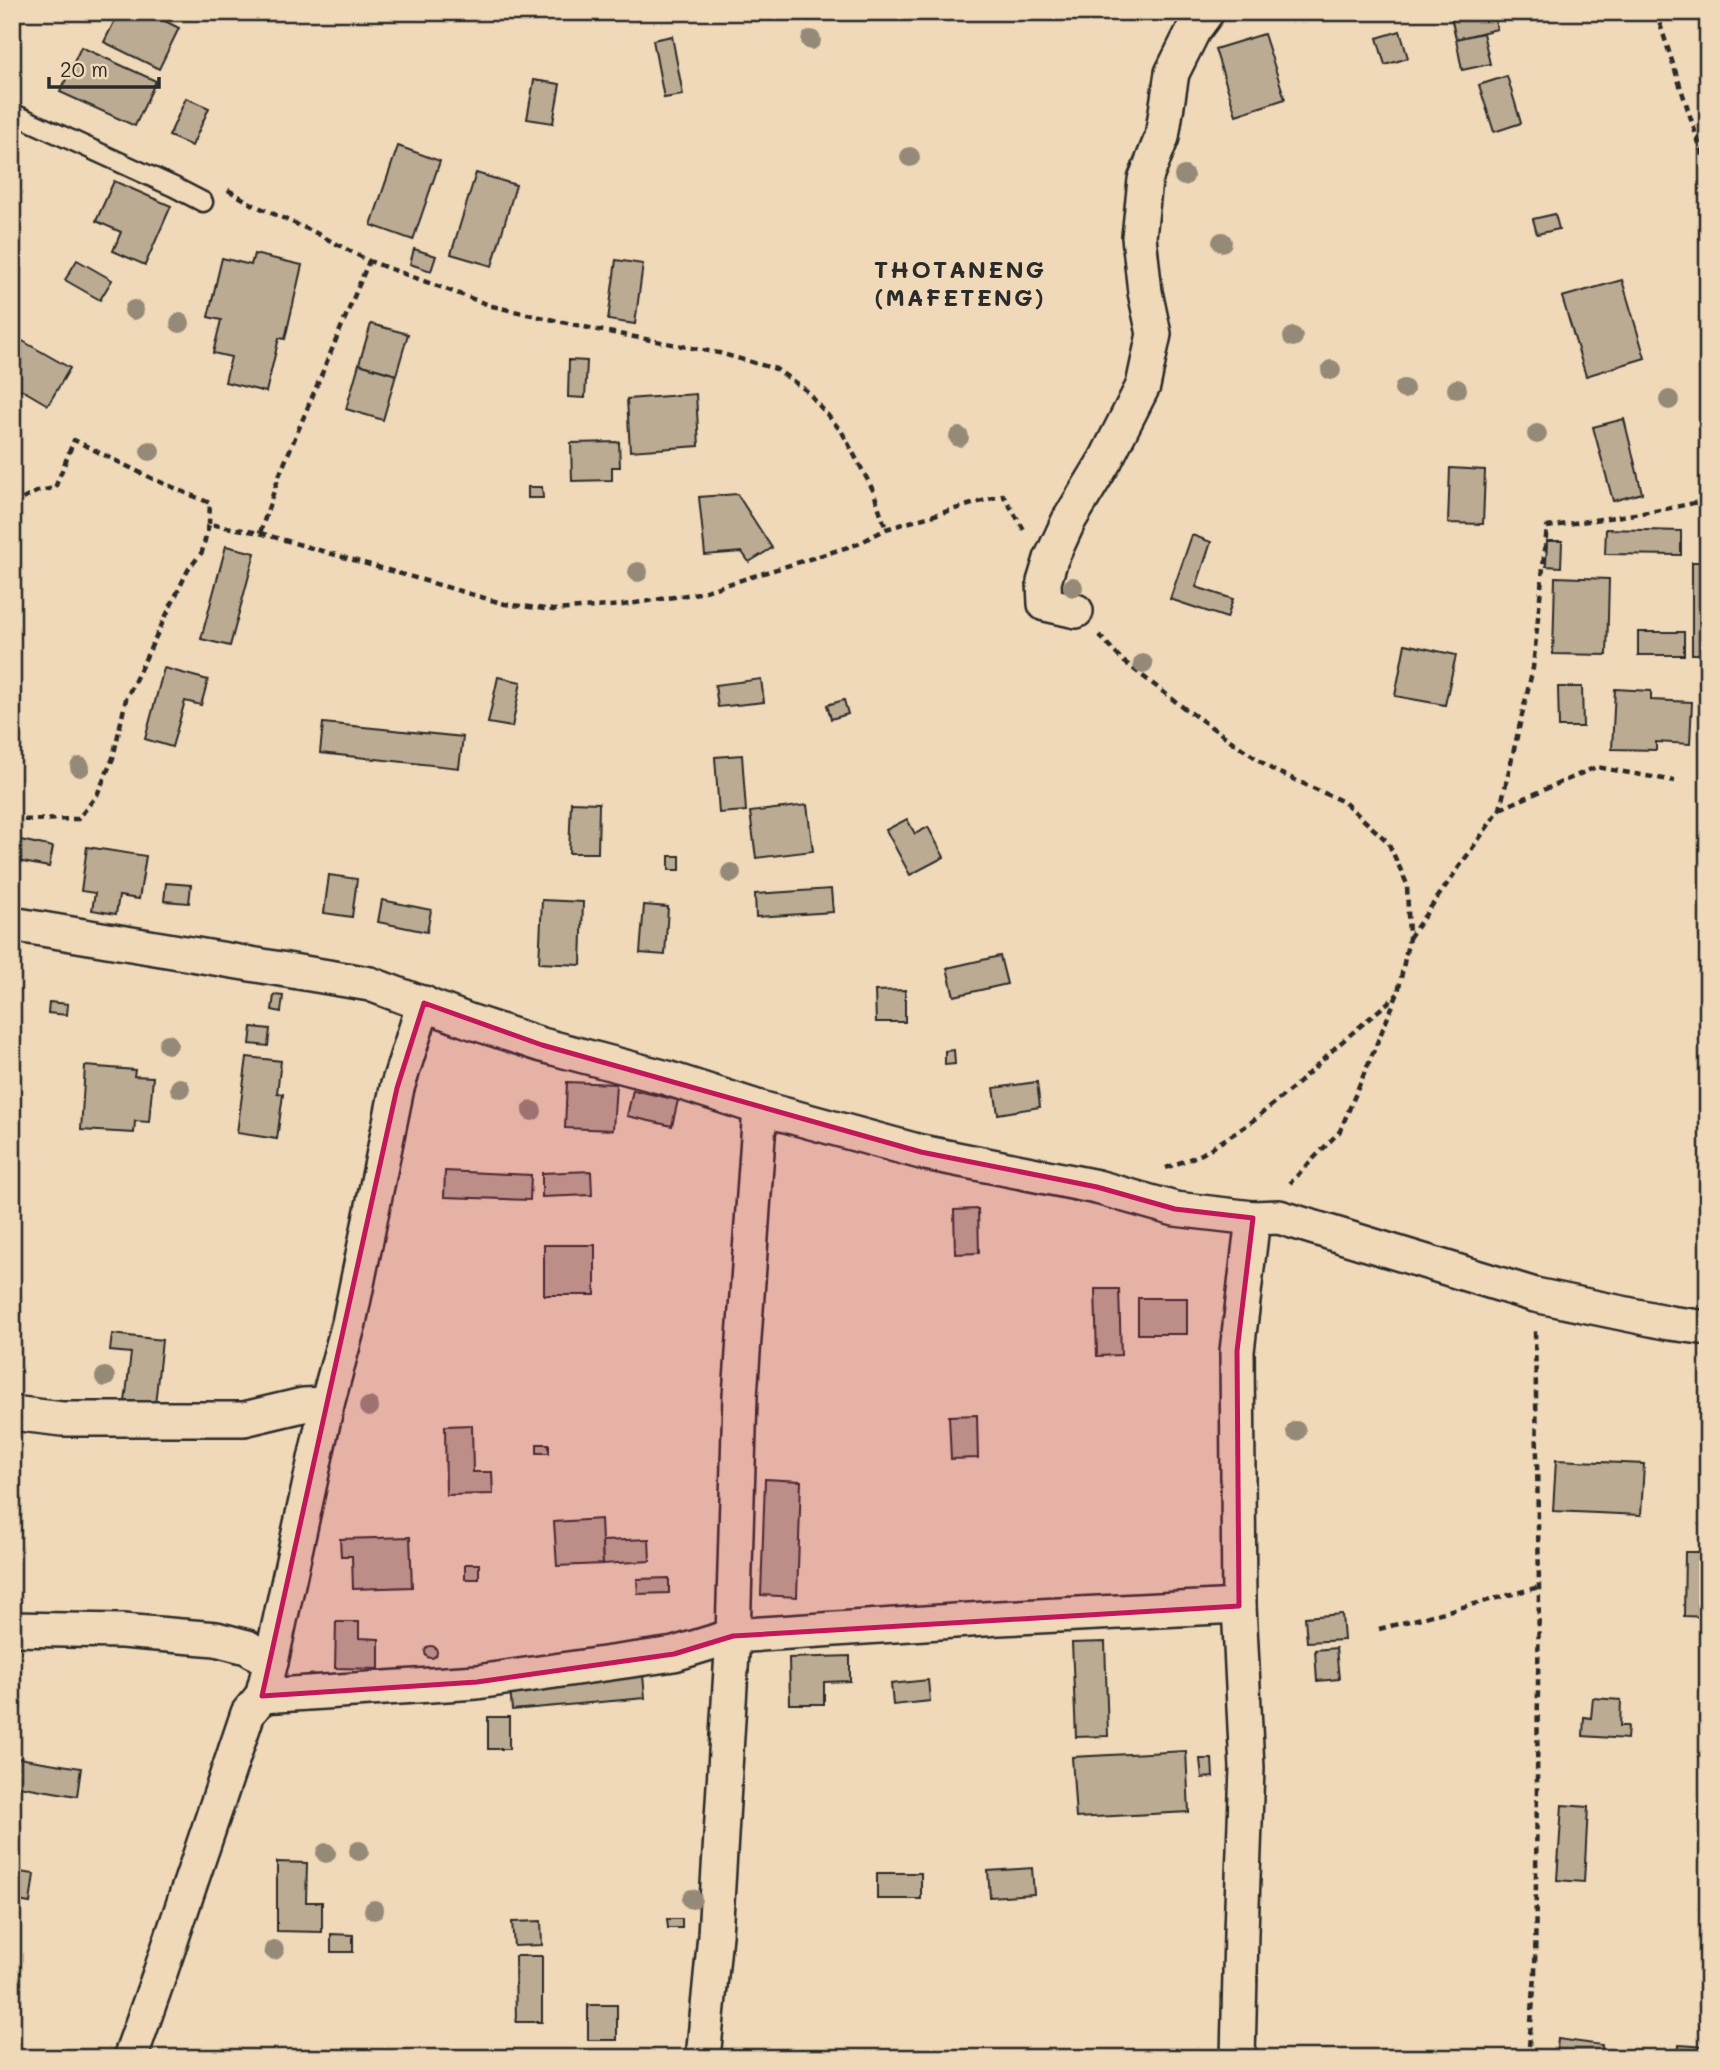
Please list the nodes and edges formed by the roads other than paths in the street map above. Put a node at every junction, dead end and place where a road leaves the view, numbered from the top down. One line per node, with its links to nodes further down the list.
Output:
1 (1208, 12): 4 (street)
2 (12, 113): 3 (lane)
3 (203, 202)
4 (1076, 611)
5 (12, 924): 6 (street)
6 (424, 1003): 7 (street); 10 (street)
7 (760, 1108): 8 (street); 14 (street)
8 (1266, 1218): 9 (street); 12 (street)
9 (1708, 1328)
10 (327, 1404): 11 (street); 15 (street)
11 (12, 1413)
12 (1239, 1606): 14 (street); 19 (street)
13 (12, 1629): 15 (street)
14 (733, 1636): 16 (street); 18 (street)
15 (271, 1662): 16 (street)
16 (262, 1696): 17 (street)
17 (130, 2058)
18 (703, 2058)
19 (1238, 2058)

